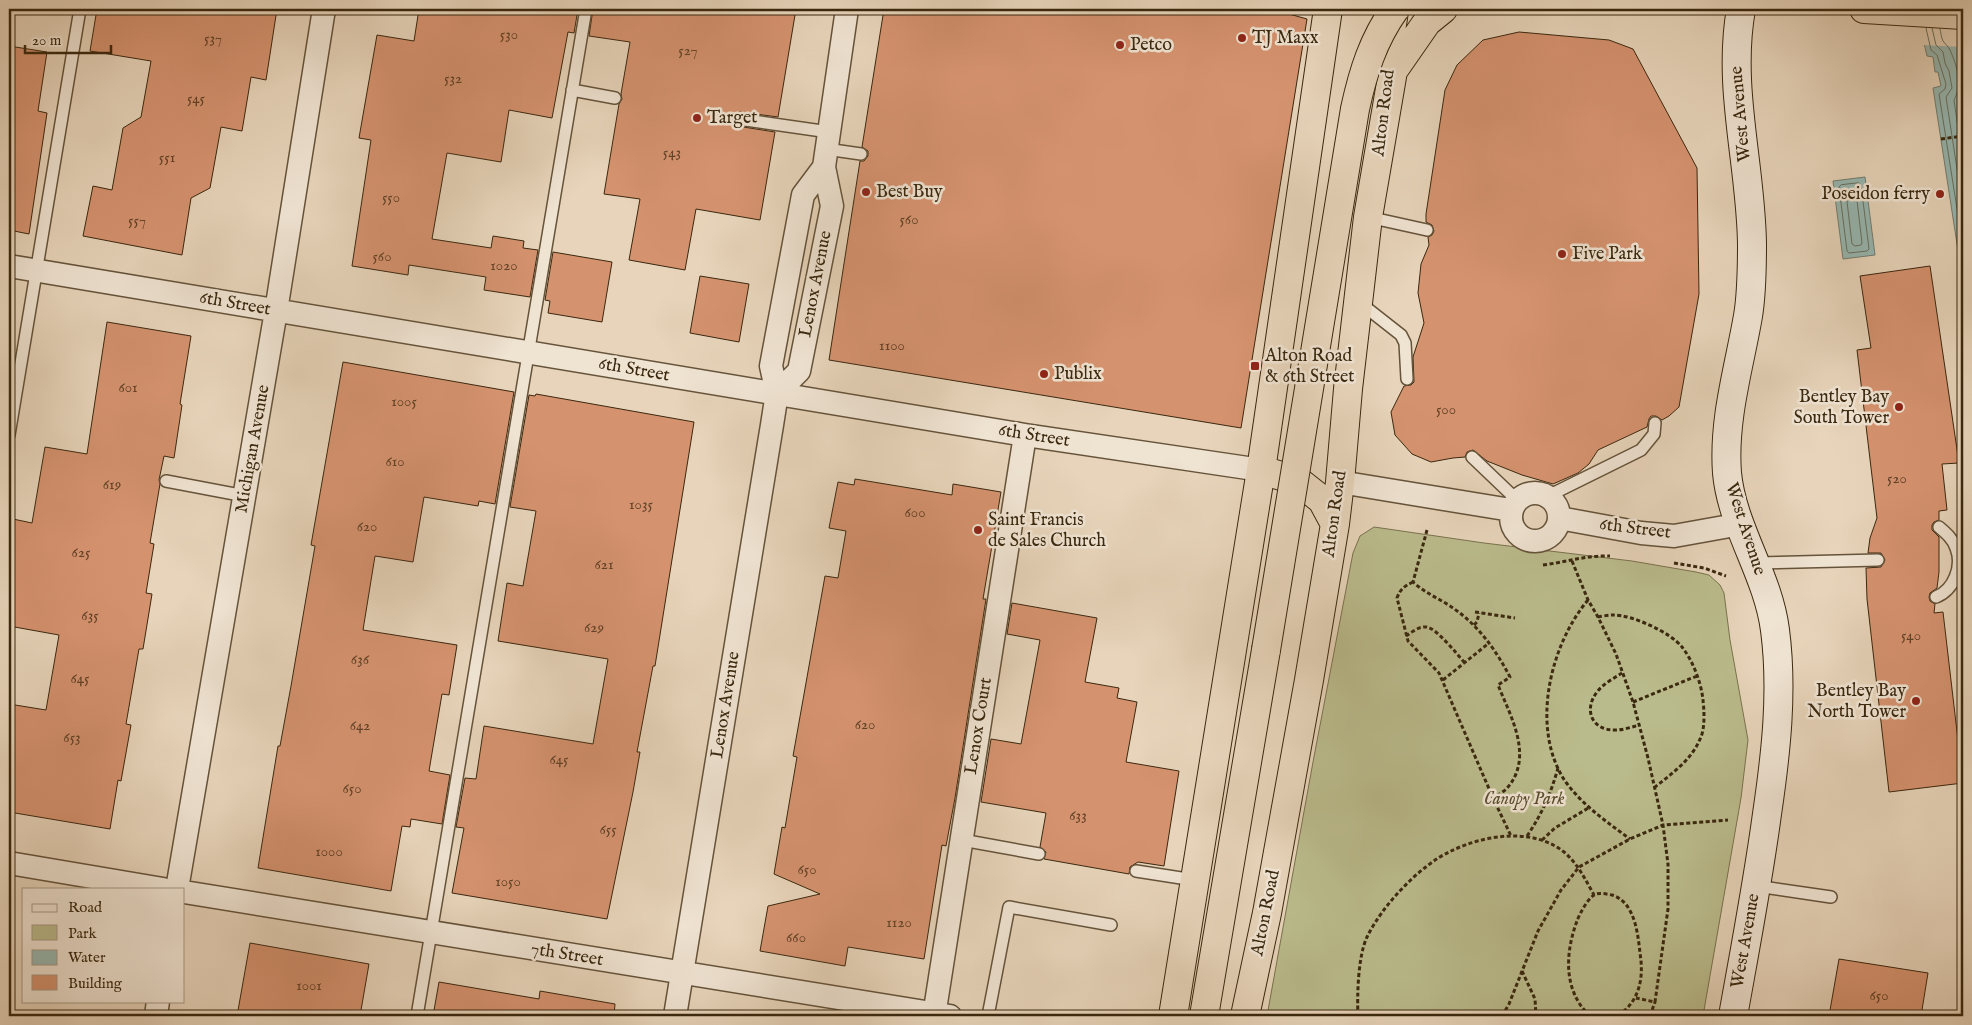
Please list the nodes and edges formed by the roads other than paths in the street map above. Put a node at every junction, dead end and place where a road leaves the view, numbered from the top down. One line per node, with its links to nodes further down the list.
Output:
1 (80, 9): 21 (lane)
2 (324, 9): 23 (street, Michigan Avenue)
3 (586, 9): 13 (lane)
4 (847, 9): 16 (street, Lenox Avenue)
5 (1328, 9): 31 (highway)
6 (1395, 9): 12 (highway, Alton Road); 64 (highway, bridge)
7 (1443, 9): 12 (highway)
8 (1741, 9): 39 (street, West Avenue)
9 (1864, 9): 10 (highway)
10 (1869, 9): 11 (highway)
11 (1963, 15)
12 (1393, 71): 18 (highway, Alton Road)
13 (572, 90): 14 (lane); 24 (lane)
14 (615, 98)
15 (740, 119): 16 (lane)
16 (826, 149): 17 (lane); 26 (street, Lenox Avenue); 26 (street, Lenox Avenue)
17 (861, 154)
18 (1368, 217): 19 (lane); 22 (highway, Alton Road)
19 (1427, 230)
20 (9, 266): 21 (street, 6th Street)
21 (36, 270): 23 (street, 6th Street); 28 (lane)
22 (1358, 301): 25 (lane); 33 (highway, Alton Road)
23 (276, 310): 24 (street, 6th Street); 34 (street, Michigan Avenue)
24 (528, 352): 26 (street, 6th Street); 55 (lane)
25 (1406, 379)
26 (777, 393): 29 (street, 6th Street); 56 (street, Lenox Avenue)
27 (1655, 423): 35 (lane)
28 (9, 434)
29 (1025, 435): 31 (street, 6th Street); 44 (street, Lenox Court)
30 (1472, 457): 36 (lane)
31 (1261, 470): 38 (highway); 48 (highway)
32 (166, 481): 34 (lane)
33 (1340, 482): 36 (street); 38 (highway, Alton Road)
34 (245, 496): 51 (street, Michigan Avenue)
35 (1548, 496): 36 (street); 37 (street)
36 (1514, 505): 37 (street)
37 (1559, 518): 39 (street, 6th Street)
38 (1335, 524): 65 (highway, Alton Road)
39 (1741, 524): 42 (street, West Avenue)
40 (1939, 527): 43 (lane)
41 (1878, 560): 42 (lane)
42 (1756, 563): 49 (street, West Avenue)
43 (1936, 597)
44 (962, 840): 45 (lane); 58 (street, Lenox Court)
45 (1039, 854)
46 (9, 863): 50 (street)
47 (1136, 871): 48 (lane)
48 (1194, 880): 63 (highway)
49 (1756, 886): 53 (lane); 66 (street, West Avenue)
50 (158, 888)
51 (177, 888)
52 (185, 892): 55 (street, 7th Street)
53 (1831, 897)
54 (1111, 925): 62 (lane)
55 (431, 934): 56 (street, 7th Street); 60 (lane)
56 (682, 973): 58 (street, 7th Street); 61 (street, Lenox Avenue)
57 (158, 1002): 59 (street)
58 (939, 1015)
59 (156, 1016)
60 (417, 1016)
61 (675, 1016)
62 (988, 1016)
63 (1173, 1016)
64 (1204, 1016)
65 (1245, 1016)
66 (1733, 1016)

